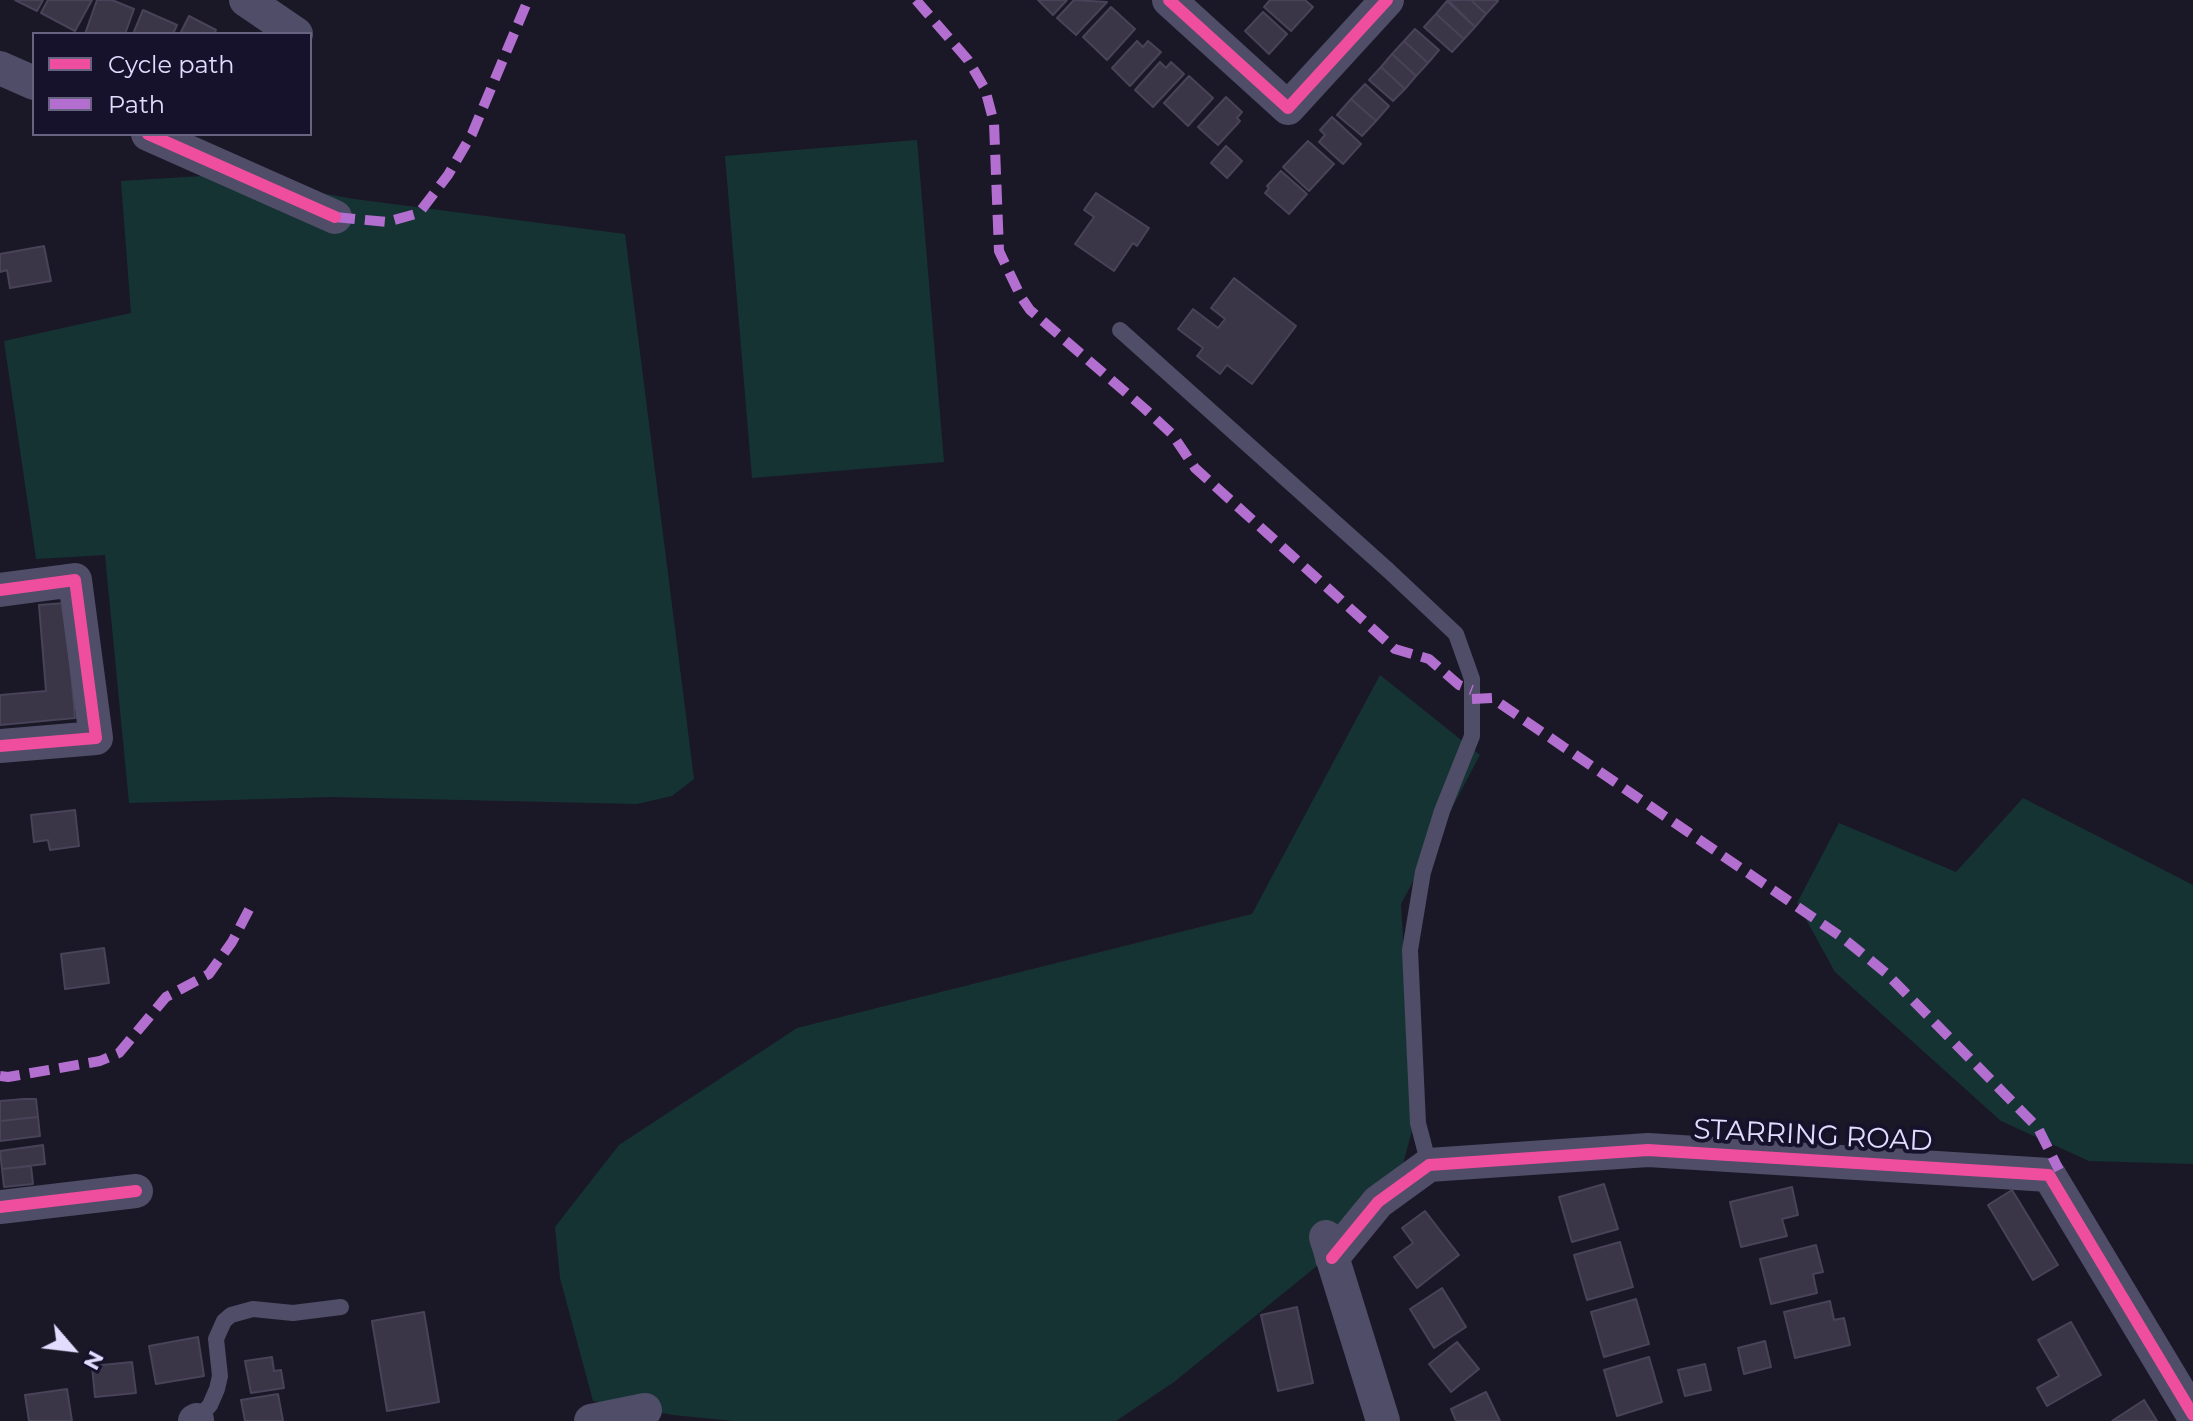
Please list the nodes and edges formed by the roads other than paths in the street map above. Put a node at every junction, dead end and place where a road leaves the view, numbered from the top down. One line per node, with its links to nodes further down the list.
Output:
1 (246, 0): 4 (street)
2 (1169, 0): 3 (street)
3 (1387, 0)
4 (293, 32)
5 (0, 68): 6 (street)
6 (32, 82)
7 (153, 136): 8 (street)
8 (335, 217)
9 (1120, 330): 12 (lane)
10 (0, 590): 11 (street)
11 (0, 746)
12 (1429, 1165): 17 (street, STARRING ROAD); 20 (street)
13 (136, 1191): 14 (street)
14 (0, 1207)
15 (341, 1307): 18 (lane)
16 (645, 1410): 19 (street)
17 (2193, 1415)
18 (196, 1420)
19 (591, 1421)
20 (1383, 1421)

